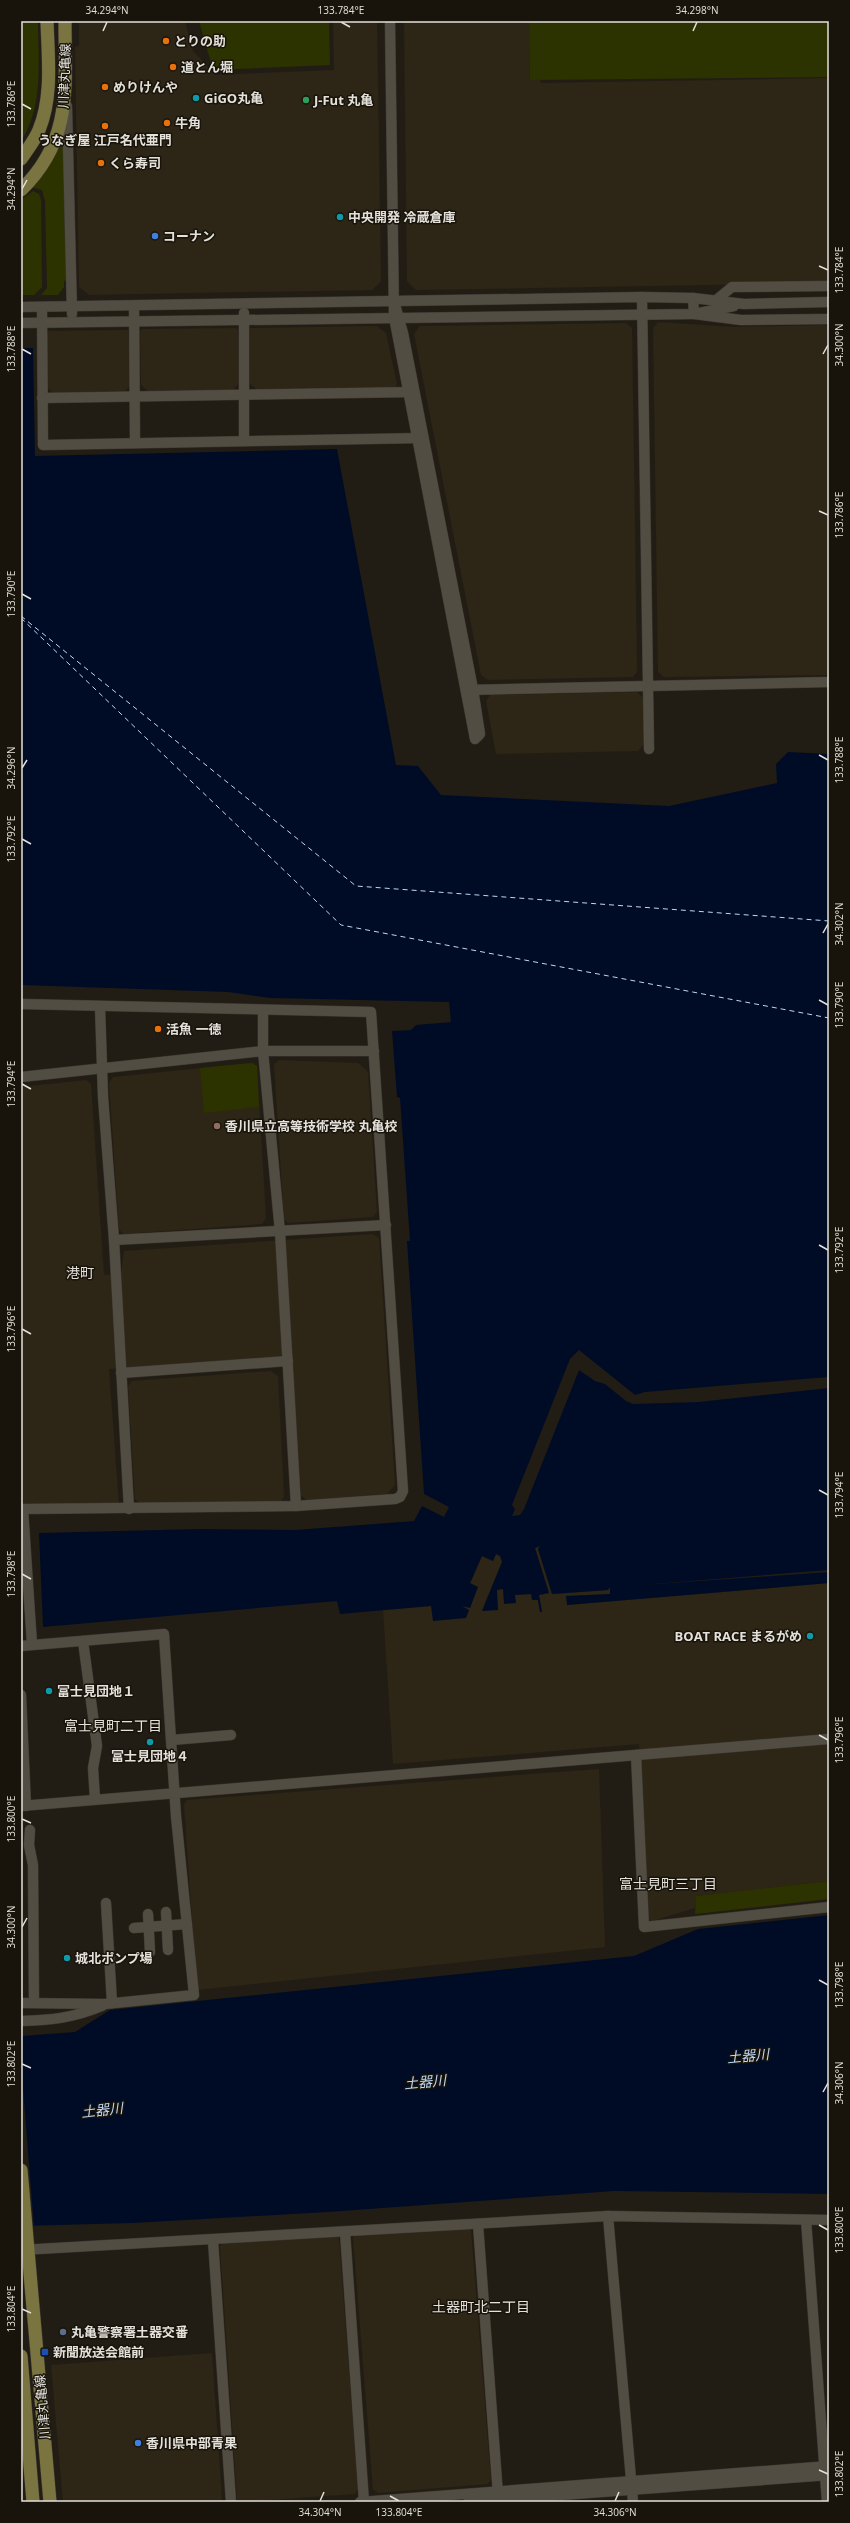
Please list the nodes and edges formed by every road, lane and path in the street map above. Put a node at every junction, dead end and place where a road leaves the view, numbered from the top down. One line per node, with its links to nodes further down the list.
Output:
1 (47, 21): 5 (main road, 川津丸亀線)
2 (65, 21): 4 (main road, 川津丸亀線)
3 (390, 21): 10 (street)
4 (67, 88): 6 (main road, 川津丸亀線); 17 (street)
5 (21, 159)
6 (21, 190)
7 (829, 286): 11 (street)
8 (642, 297): 9 (street); 10 (street); 20 (street)
9 (693, 298): 11 (street); 19 (street)
10 (394, 301): 13 (street); 21 (street)
11 (715, 301): 14 (street)
12 (829, 302): 14 (street)
13 (244, 304): 15 (street); 23 (street)
14 (744, 304): 19 (street)
15 (134, 306): 17 (street); 24 (street)
16 (21, 307): 18 (street)
17 (72, 307): 18 (street); 25 (street)
18 (42, 308): 27 (street)
19 (694, 314): 20 (street); 22 (street)
20 (642, 315): 21 (street); 36 (street)
21 (397, 317): 23 (street); 28 (street)
22 (829, 319)
23 (244, 320): 24 (street); 29 (street)
24 (134, 321): 25 (street); 30 (street)
25 (73, 322): 27 (street)
26 (21, 323): 27 (street)
27 (41, 323): 31 (street)
28 (412, 392): 29 (street); 32 (street)
29 (244, 395): 30 (street); 33 (street)
30 (135, 396): 31 (street); 34 (street)
31 (42, 398): 34 (street)
32 (421, 438): 33 (street); 36 (street)
33 (244, 441): 34 (street)
34 (135, 443)
35 (829, 682): 36 (street)
36 (648, 685): 37 (street)
37 (649, 749)
38 (21, 1004): 39 (street)
39 (100, 1006): 40 (street); 43 (street)
40 (263, 1010): 41 (street); 42 (street)
41 (263, 1051): 42 (street); 43 (street); 48 (street)
42 (374, 1051): 47 (street)
43 (101, 1068): 45 (street); 49 (street)
44 (21, 1071): 45 (street)
45 (68, 1071): 46 (street)
46 (21, 1077)
47 (386, 1225): 48 (street); 52 (street)
48 (280, 1232): 49 (street); 50 (street)
49 (114, 1240): 51 (street)
50 (288, 1362): 51 (street); 52 (street)
51 (121, 1373): 54 (street)
52 (296, 1506): 54 (street)
53 (22, 1509): 54 (street); 56 (street)
54 (129, 1509)
55 (83, 1641): 56 (street); 61 (street); 64 (street)
56 (32, 1644): 57 (street)
57 (21, 1646)
58 (21, 1695): 65 (street)
59 (231, 1734): 61 (street)
60 (829, 1739): 62 (street)
61 (172, 1740): 63 (street)
62 (636, 1755): 63 (street); 68 (street)
63 (175, 1793): 64 (street); 71 (street)
64 (95, 1799): 65 (street)
65 (23, 1806)
66 (30, 1830): 77 (street)
67 (106, 1903): 79 (street)
68 (829, 1907)
69 (166, 1912): 72 (street)
70 (148, 1914): 73 (street)
71 (187, 1924): 72 (street); 79 (street)
72 (166, 1926): 73 (street); 75 (street)
73 (149, 1927): 74 (street); 76 (street)
74 (134, 1928)
75 (168, 1950)
76 (150, 1952)
77 (34, 2002): 78 (street); 79 (street)
78 (21, 2003)
79 (109, 2004): 80 (street)
80 (21, 2021)
81 (21, 2170): 88 (main road, 川津丸亀線)
82 (608, 2216): 83 (street); 85 (street); 91 (street)
83 (806, 2220): 84 (street); 90 (street)
84 (829, 2220)
85 (478, 2224): 86 (street); 92 (street)
86 (345, 2232): 87 (street); 97 (street)
87 (213, 2241): 88 (street); 95 (street)
88 (24, 2250): 94 (main road, 川津丸亀線)
89 (21, 2356): 93 (main road, 川津丸亀線)
90 (827, 2471): 91 (street); 100 (street)
91 (632, 2486): 92 (street); 99 (street)
92 (499, 2497): 97 (street); 98 (street)
93 (33, 2502)
94 (50, 2502)
95 (231, 2502)
96 (360, 2502): 97 (street)
97 (364, 2502)
98 (468, 2502)
99 (633, 2502)
100 (827, 2502)

